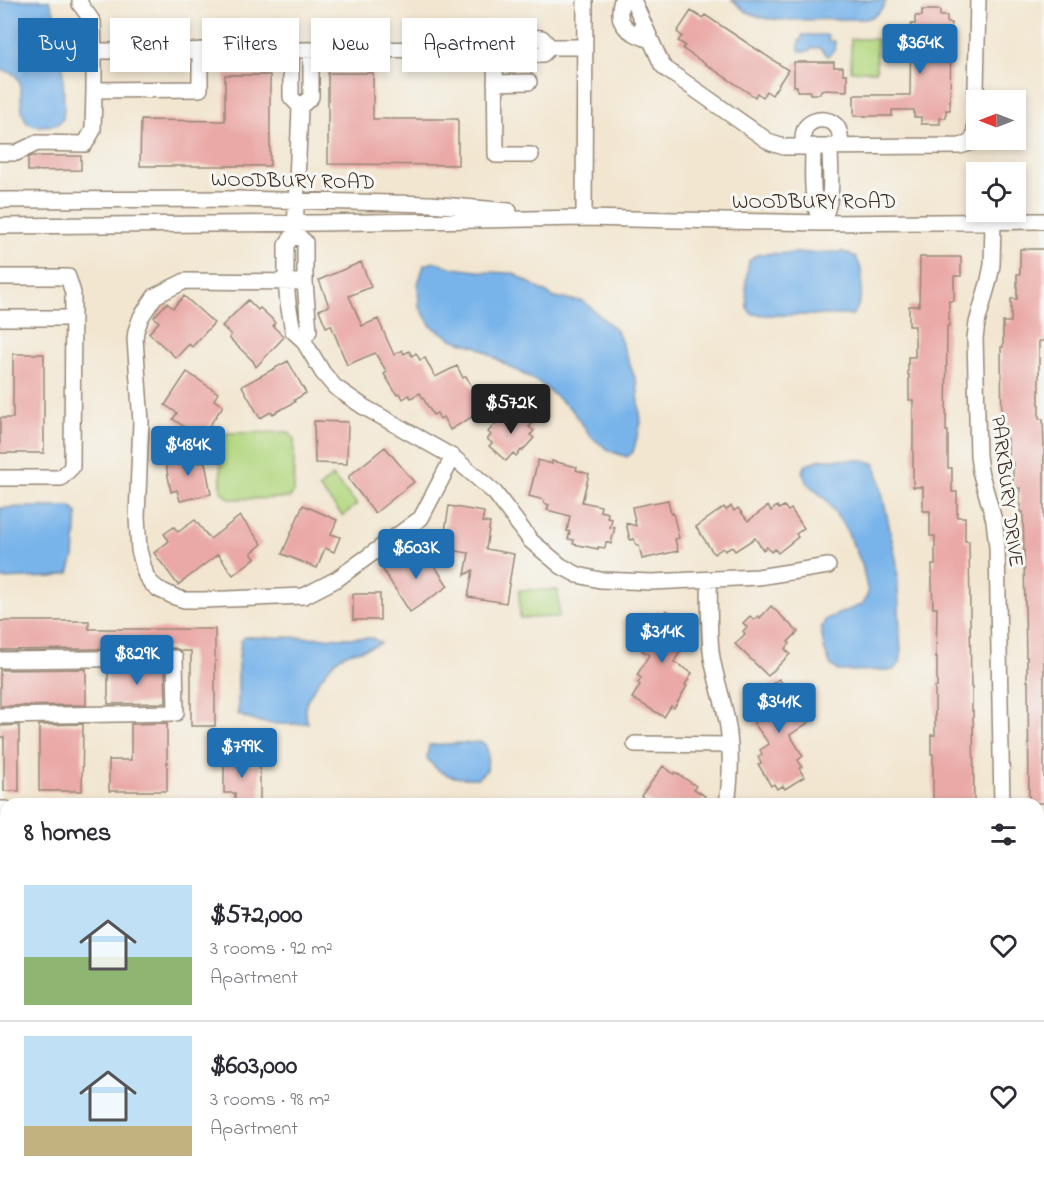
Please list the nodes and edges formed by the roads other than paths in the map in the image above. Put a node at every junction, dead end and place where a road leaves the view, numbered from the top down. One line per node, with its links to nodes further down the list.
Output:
1 (80, 0): 6 (street)
2 (585, 0): 8 (street)
3 (622, 0): 7 (street)
4 (633, 0): 7 (street)
5 (978, 0): 23 (street)
6 (90, 18)
7 (650, 40): 22 (street)
8 (585, 47): 13 (street); 28 (street)
9 (200, 50): 10 (street); 20 (street)
10 (98, 51)
11 (299, 51): 12 (street)
12 (311, 51)
13 (537, 55)
14 (94, 72): 20 (street)
15 (291, 72): 21 (street)
16 (311, 72): 21 (street)
17 (495, 72): 19 (street)
18 (529, 82): 19 (street)
19 (495, 83): 25 (street)
20 (94, 90): 24 (street)
21 (300, 107): 27 (street)
22 (808, 146): 23 (street); 23 (street); 32 (street)
23 (835, 146): 32 (street)
24 (0, 153)
25 (531, 155)
26 (0, 200): 27 (street, WOODBURY ROAD)
27 (296, 200): 28 (street, WOODBURY ROAD); 34 (street)
28 (584, 218): 32 (street, WOODBURY ROAD); 34 (street, WOODBURY ROAD)
29 (1026, 221): 30 (street, WOODBURY ROAD)
30 (1044, 221)
31 (993, 222): 32 (street, WOODBURY ROAD); 50 (street, PARKBURY DRIVE)
32 (820, 223)
33 (0, 226): 34 (street, WOODBURY ROAD)
34 (295, 228): 36 (street); 37 (street)
35 (0, 277): 39 (street)
36 (286, 282): 37 (street); 40 (street); 41 (street)
37 (305, 282): 40 (street)
38 (0, 318): 39 (street)
39 (73, 318): 42 (street)
40 (303, 340): 41 (street)
41 (453, 457): 44 (street)
42 (0, 478)
43 (828, 566): 44 (street)
44 (709, 580): 48 (street)
45 (0, 660): 46 (street)
46 (0, 716)
47 (635, 744): 48 (street)
48 (730, 745): 49 (street)
49 (728, 798)
50 (1002, 798)

